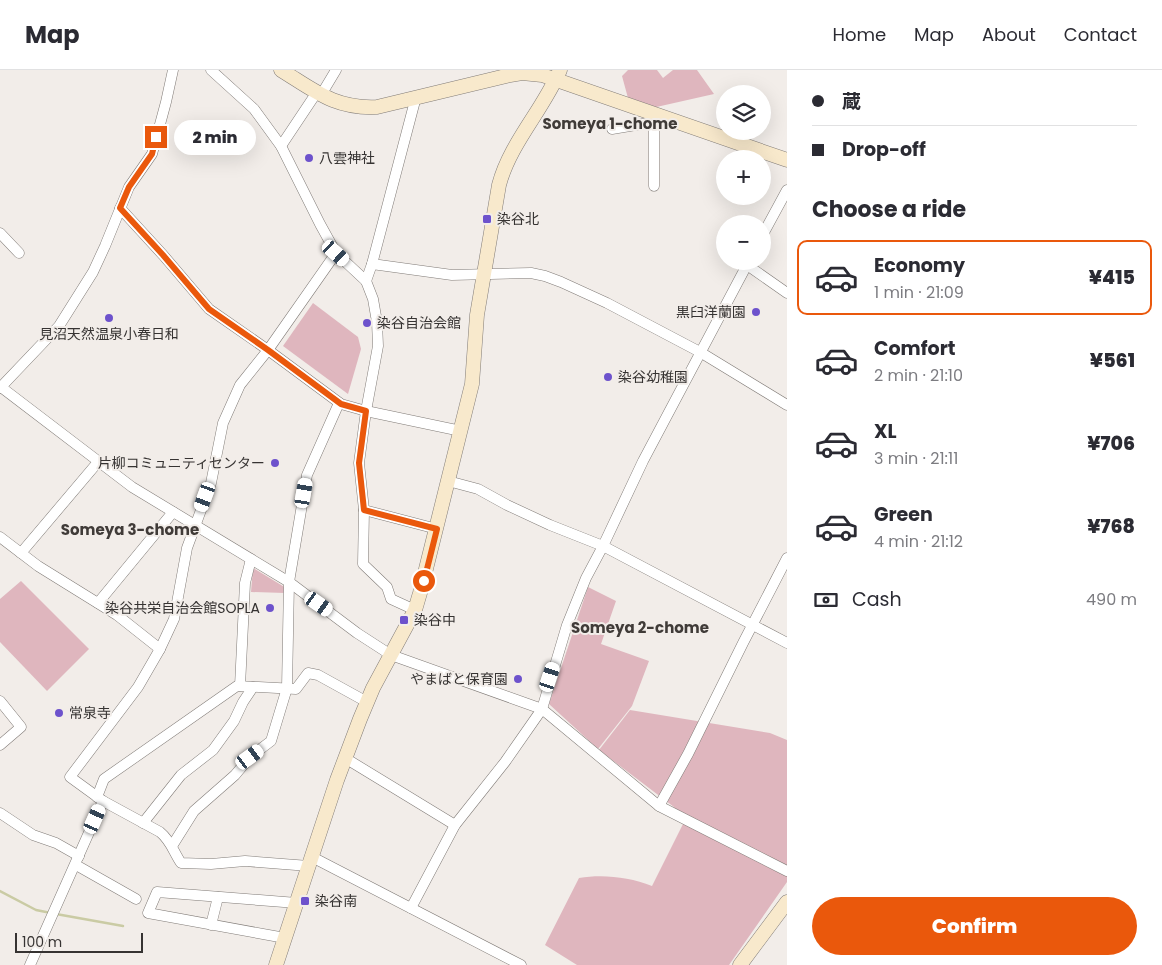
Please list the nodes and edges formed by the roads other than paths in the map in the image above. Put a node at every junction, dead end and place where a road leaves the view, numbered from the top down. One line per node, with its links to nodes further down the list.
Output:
1 (173, 70): 15 (street)
2 (211, 70): 11 (street)
3 (281, 70): 7 (street)
4 (336, 70): 7 (street)
5 (492, 75): 6 (street); 8 (street)
6 (558, 75): 9 (street); 23 (street)
7 (319, 94): 8 (street); 11 (street)
8 (416, 98): 20 (street)
9 (654, 118): 10 (street); 12 (street); 13 (street)
10 (612, 129)
11 (281, 146): 19 (street)
12 (787, 160)
13 (654, 186)
14 (787, 190): 16 (street)
15 (120, 208): 26 (street); 28 (street)
16 (771, 219)
17 (0, 233): 18 (street)
18 (19, 253)
19 (336, 253): 24 (street); 26 (street)
20 (372, 264): 23 (street); 24 (street)
21 (744, 270): 27 (street)
22 (757, 270): 25 (street)
23 (484, 275): 27 (street); 32 (street)
24 (366, 281): 31 (street)
25 (787, 293)
26 (268, 350): 29 (street); 37 (street)
27 (700, 352): 30 (street); 40 (street)
28 (0, 388): 33 (street)
29 (339, 403): 31 (street); 44 (street)
30 (787, 405)
31 (366, 411): 32 (street); 35 (street)
32 (461, 431): 34 (street)
33 (98, 462): 36 (street); 41 (street)
34 (448, 482): 38 (street); 40 (street)
35 (364, 510): 38 (street); 46 (street)
36 (173, 512): 37 (street); 45 (street)
37 (195, 524): 42 (street); 49 (street)
38 (437, 529): 46 (street)
39 (0, 537): 41 (street)
40 (603, 546): 47 (street); 56 (street)
41 (22, 553): 45 (street)
42 (250, 558): 44 (street); 51 (street)
43 (787, 558): 47 (street)
44 (289, 582): 50 (street); 53 (street)
45 (98, 602): 49 (street)
46 (415, 610): 50 (street)
47 (752, 625): 48 (street); 60 (street)
48 (787, 643)
49 (160, 649): 59 (street)
50 (391, 655): 55 (street); 56 (street)
51 (240, 686): 52 (street); 59 (street)
52 (253, 686): 53 (street); 62 (street)
53 (287, 688): 55 (street); 64 (street)
54 (0, 702): 57 (street)
55 (367, 702): 58 (street)
56 (542, 709): 60 (street); 63 (street)
57 (0, 744)
58 (345, 758): 63 (street); 66 (street)
59 (100, 799): 62 (street); 65 (street)
60 (659, 806): 67 (street)
61 (0, 813): 65 (street)
62 (143, 822): 64 (street)
63 (455, 825): 72 (street)
64 (172, 846): 66 (street)
65 (78, 860): 69 (street); 75 (street)
66 (310, 862): 71 (street); 72 (street)
67 (787, 871)
68 (218, 897): 71 (street); 73 (street); 73 (street)
69 (136, 899)
70 (787, 902): 78 (street)
71 (297, 903): 74 (street)
72 (412, 908): 77 (street)
73 (211, 925): 74 (street)
74 (285, 938): 76 (street)
75 (30, 965)
76 (276, 965)
77 (521, 965)
78 (740, 965)

